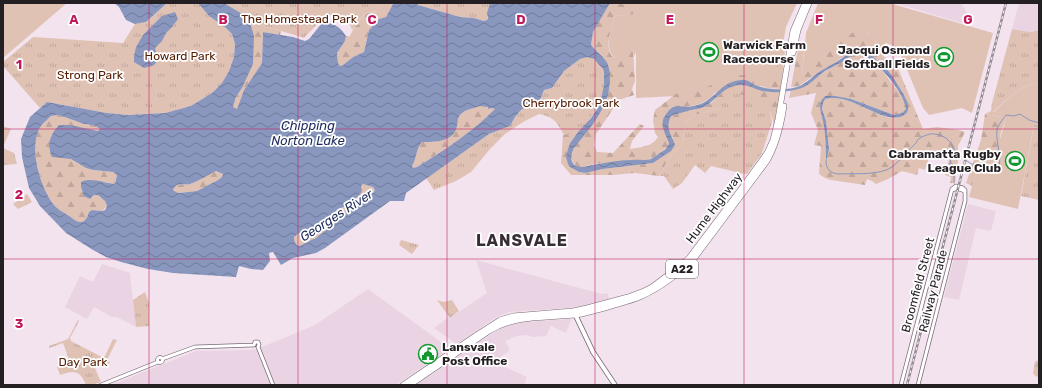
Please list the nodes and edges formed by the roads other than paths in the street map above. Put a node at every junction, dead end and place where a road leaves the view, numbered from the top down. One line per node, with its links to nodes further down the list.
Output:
1 (805, 3): 3 (highway, Hume Highway / A22)
2 (810, 3): 3 (highway, Hume Highway / A22)
3 (787, 80): 5 (highway, Hume Highway / A22)
4 (966, 193): 11 (street, Broomfield Street); 12 (street, Railway Parade)
5 (574, 313): 8 (highway, Hume Highway / A22); 9 (highway, Hume Highway / A22); 10 (main road)
6 (101, 385): 7 (street)
7 (273, 385)
8 (403, 385)
9 (410, 385)
10 (614, 385)
11 (901, 385)
12 (918, 385)

